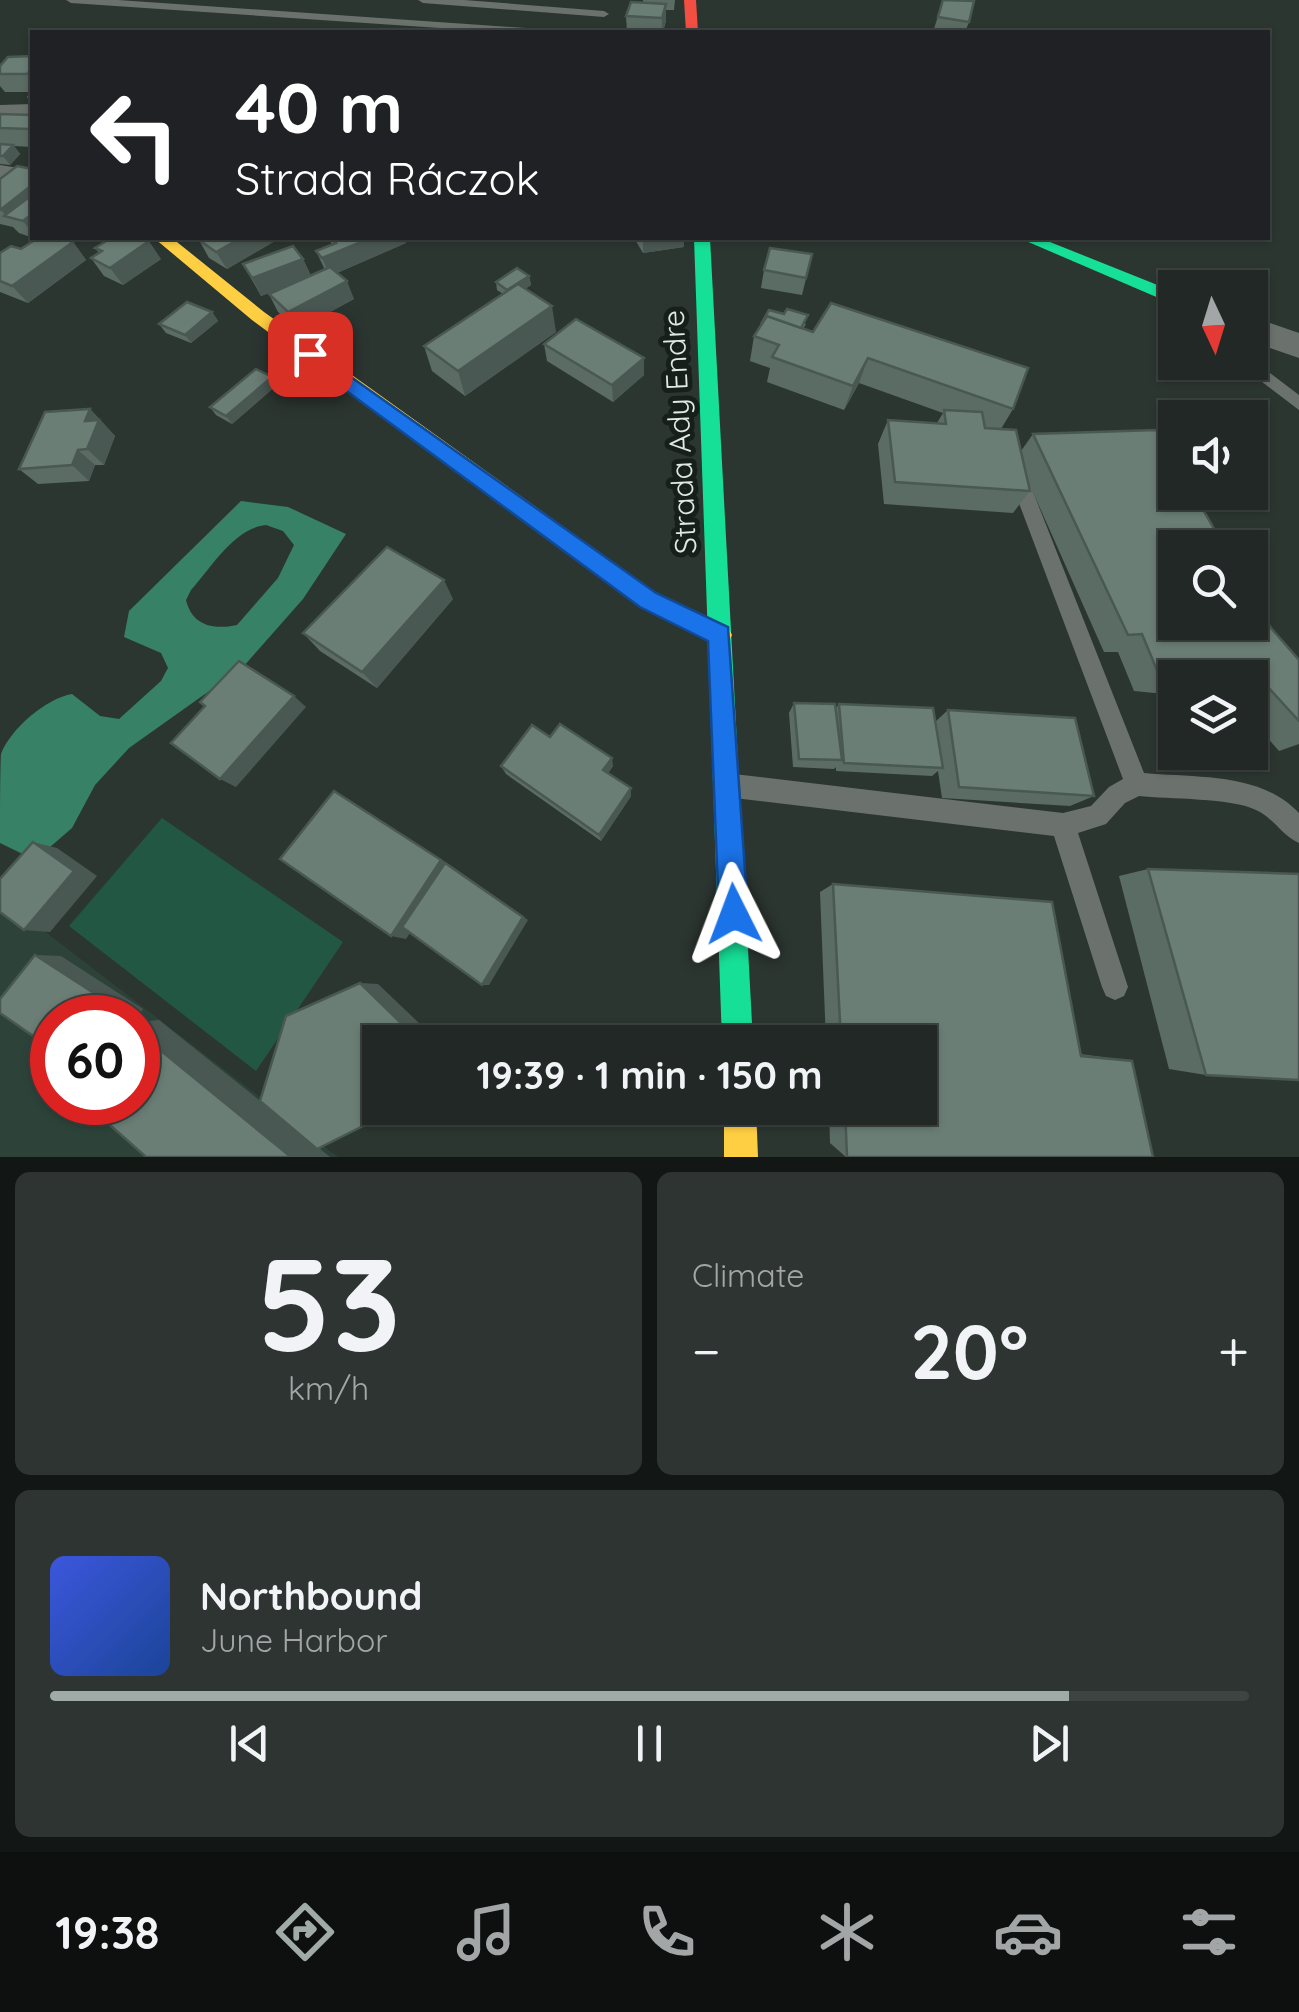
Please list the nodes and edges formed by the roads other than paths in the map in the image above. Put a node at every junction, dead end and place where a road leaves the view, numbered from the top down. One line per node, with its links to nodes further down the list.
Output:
1 (71, 0): 5 (lane)
2 (424, 0): 4 (lane)
3 (690, 0): 6 (street)
4 (604, 14)
5 (511, 30)
6 (692, 30)
7 (0, 174): 8 (street)
8 (30, 178)
9 (164, 240): 20 (street)
10 (702, 240): 20 (street, Strada Ady Endre)
11 (1032, 240): 12 (street)
12 (1142, 287): 13 (street); 14 (lane)
13 (1158, 293)
14 (1158, 299)
15 (1268, 335): 16 (street)
16 (1299, 346)
17 (1268, 380): 18 (lane)
18 (1299, 404)
19 (1006, 446): 21 (lane)
20 (720, 635): 22 (street, Strada Ady Endre)
21 (1137, 784): 23 (lane); 24 (lane)
22 (727, 785): 23 (lane); 26 (street, Strada Ady Endre)
23 (1063, 826): 25 (lane)
24 (1299, 832)
25 (1115, 987)
26 (737, 1025)
27 (741, 1125): 28 (street)
28 (742, 1157)

